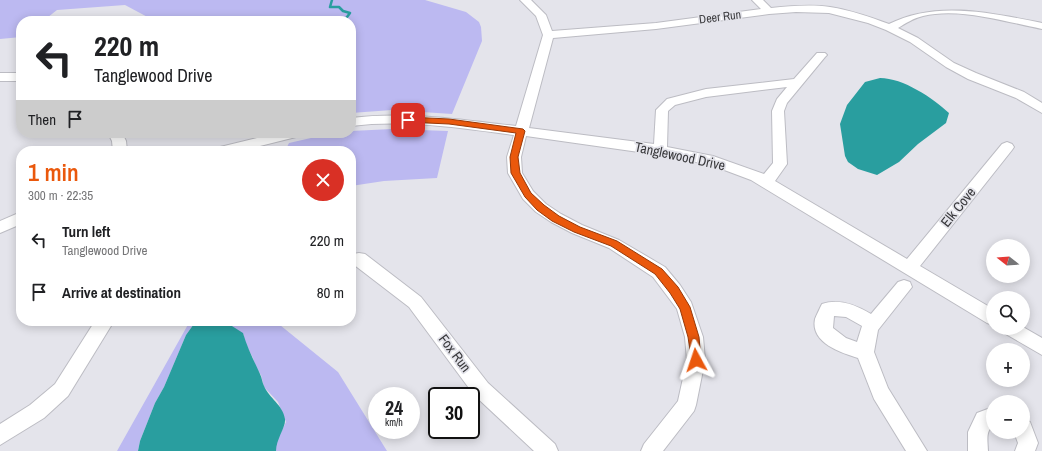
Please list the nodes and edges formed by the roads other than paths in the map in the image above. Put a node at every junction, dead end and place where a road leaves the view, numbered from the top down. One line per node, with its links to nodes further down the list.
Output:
1 (525, 0): 6 (street)
2 (757, 0): 3 (street)
3 (769, 11): 5 (street, Deer Run); 6 (street, Deer Run)
4 (1042, 26): 5 (street)
5 (890, 28): 13 (street, Deer Run)
6 (548, 34): 15 (street)
7 (821, 55): 10 (street)
8 (0, 76): 9 (street)
9 (16, 77)
10 (797, 82): 11 (street); 12 (street)
11 (758, 88): 12 (street); 19 (street)
12 (782, 102): 20 (street)
13 (1042, 109)
14 (356, 121): 15 (street, Tanglewood Drive)
15 (521, 131): 19 (street, Tanglewood Drive); 36 (street)
16 (274, 138): 17 (street)
17 (242, 146)
18 (1006, 147): 24 (street, Elk Cove)
19 (660, 150): 20 (street, Tanglewood Drive)
20 (766, 182): 24 (street, Tanglewood Drive)
21 (16, 220): 22 (street)
22 (0, 227)
23 (359, 259): 35 (street, Fox Run)
24 (909, 268): 26 (street, Tanglewood Drive)
25 (904, 287): 27 (street)
26 (986, 314)
27 (873, 324): 31 (street); 31 (street)
28 (101, 326): 33 (street)
29 (1022, 335): 30 (street)
30 (1042, 347)
31 (866, 352): 37 (street)
32 (986, 419): 38 (street)
33 (0, 435)
34 (1027, 439): 39 (street)
35 (548, 451)
36 (652, 451)
37 (917, 451)
38 (978, 451)
39 (1025, 451)

